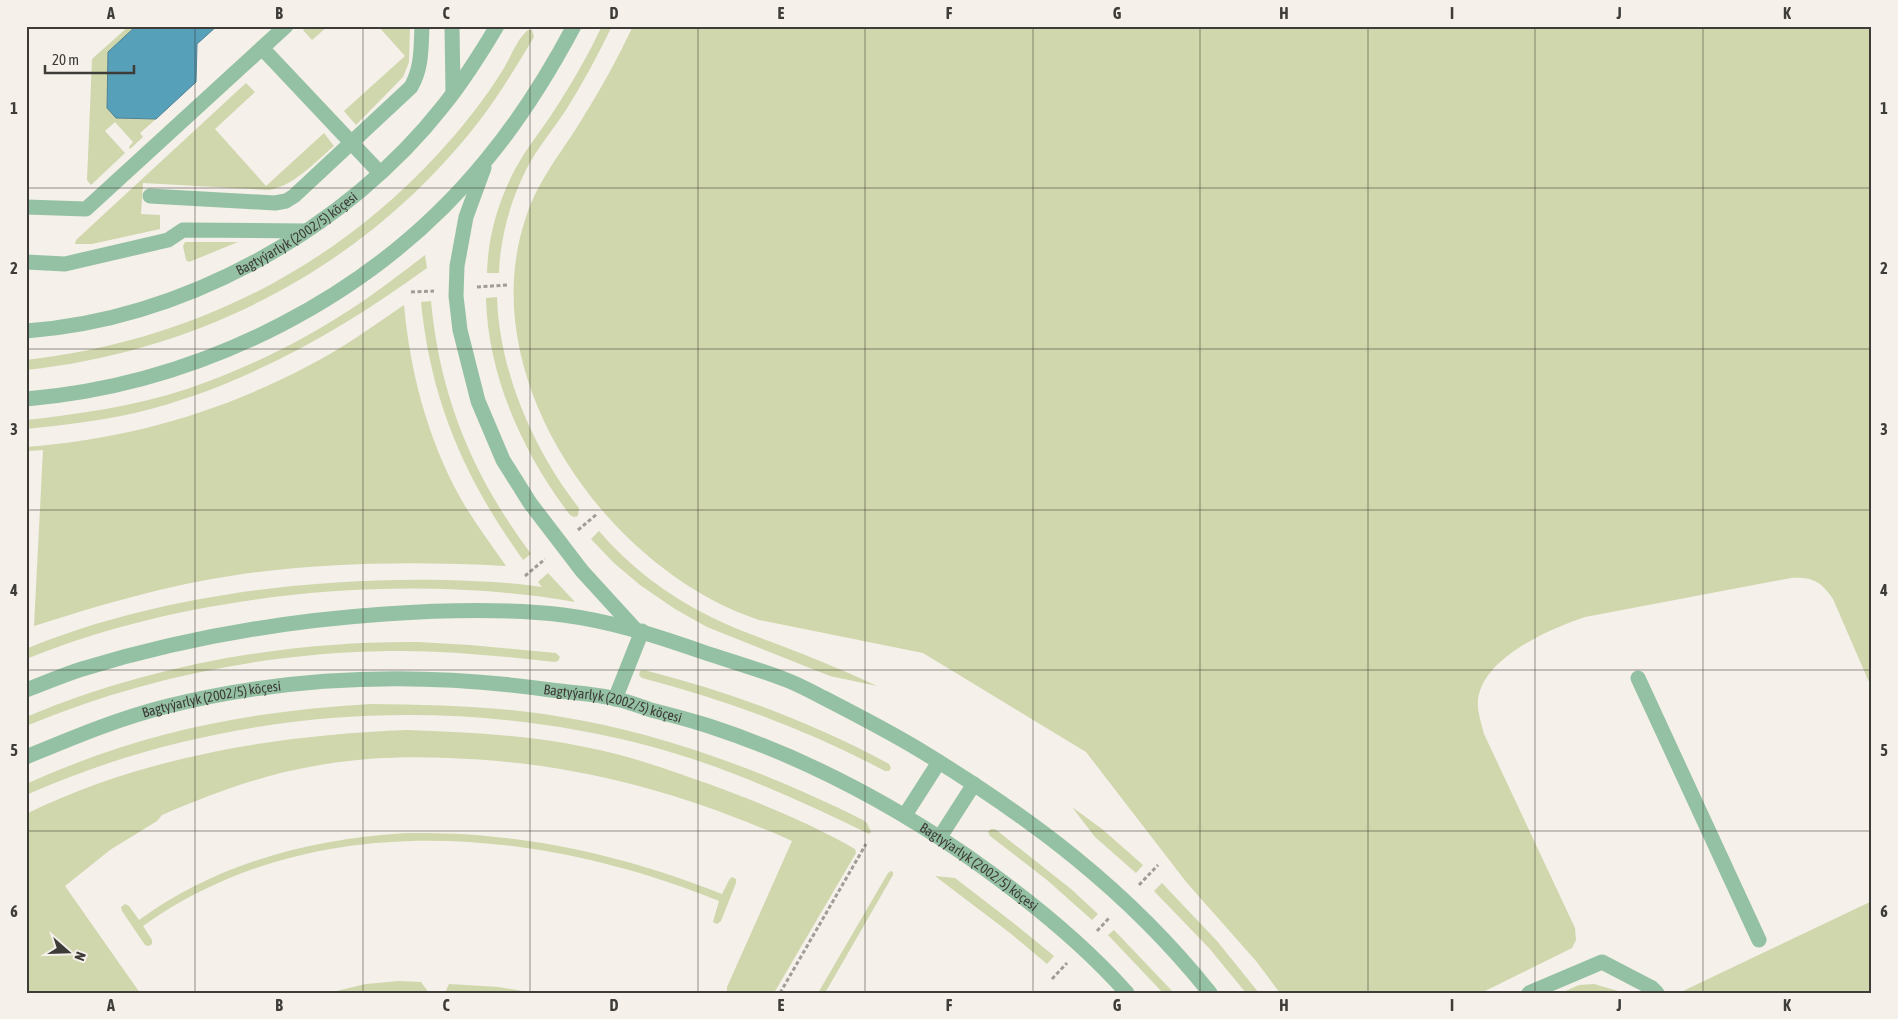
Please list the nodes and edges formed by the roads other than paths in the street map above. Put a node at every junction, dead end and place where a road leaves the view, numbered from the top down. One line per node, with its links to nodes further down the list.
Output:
1 (286, 26): 6 (street)
2 (422, 26): 8 (street)
3 (452, 26): 7 (street)
4 (497, 26): 7 (street, Bagtyýarlyk (2002/5) köçesi)
5 (574, 26): 9 (street)
6 (262, 48): 8 (street); 12 (street)
7 (453, 93): 10 (street, Bagtyýarlyk (2002/5) köçesi)
8 (351, 143): 10 (street); 11 (street)
9 (487, 160): 16 (street); 17 (street)
10 (380, 173): 13 (street, Bagtyýarlyk (2002/5) köçesi)
11 (150, 196)
12 (26, 207)
13 (306, 231): 14 (street); 15 (street, Bagtyýarlyk (2002/5) köçesi)
14 (26, 262)
15 (26, 331)
16 (26, 399)
17 (638, 630): 19 (street); 20 (street); 22 (street)
18 (1638, 678): 26 (street)
19 (26, 690)
20 (615, 699): 21 (street, Bagtyýarlyk (2002/5) köçesi); 24 (street, Bagtyýarlyk (2002/5) köçesi)
21 (26, 757)
22 (939, 762): 23 (street); 24 (street)
23 (974, 784): 25 (street); 28 (street)
24 (905, 815): 25 (street, Bagtyýarlyk (2002/5) köçesi)
25 (940, 837): 27 (street, Bagtyýarlyk (2002/5) köçesi)
26 (1759, 940)
27 (1127, 993)
28 (1210, 993)
29 (1529, 993): 30 (street)
30 (1657, 993)

